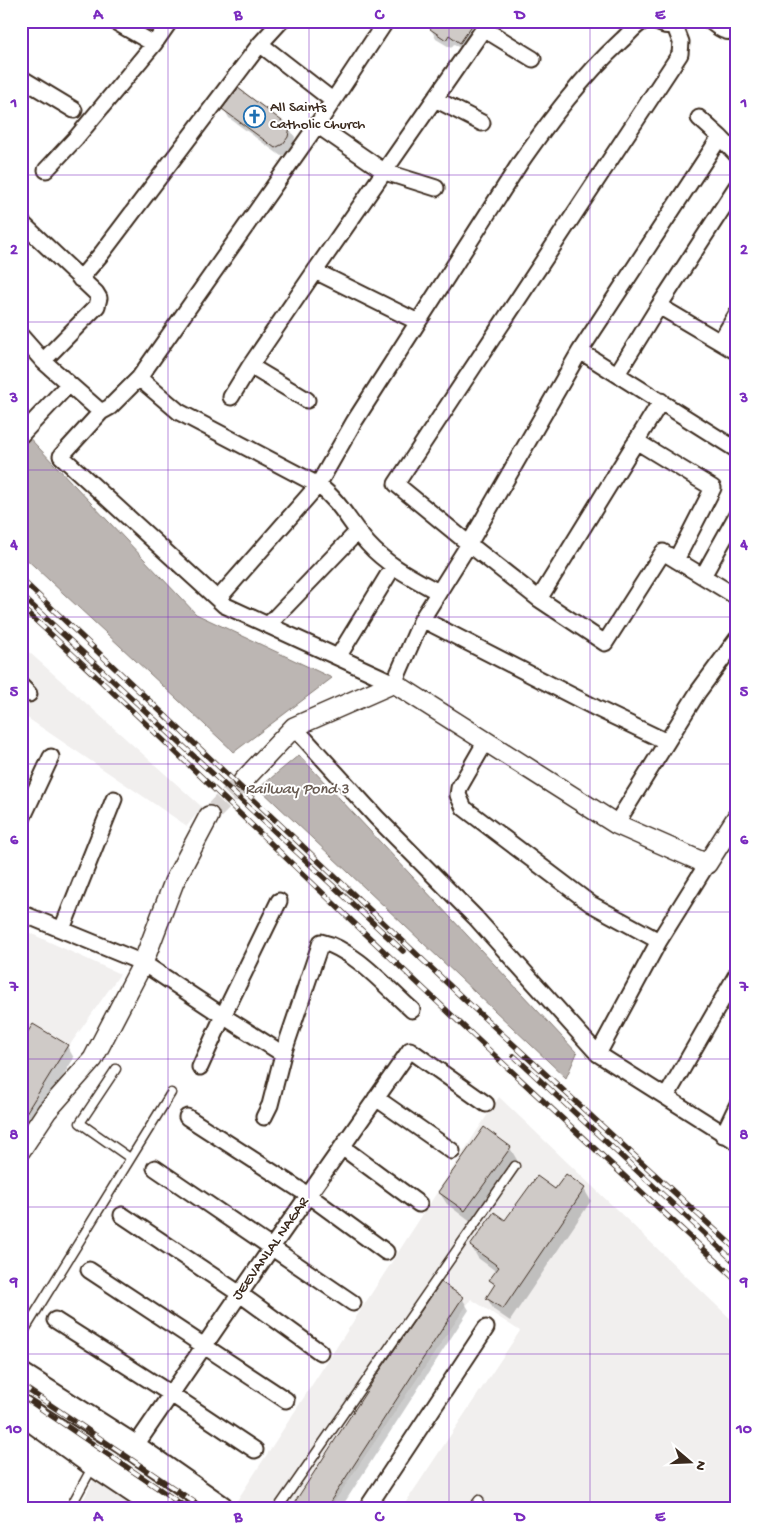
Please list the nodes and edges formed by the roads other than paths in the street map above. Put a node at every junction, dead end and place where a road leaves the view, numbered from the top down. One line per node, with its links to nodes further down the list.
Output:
1 (114, 21): 11 (street)
2 (170, 21): 11 (street)
3 (281, 21): 12 (street)
4 (386, 21): 16 (street)
5 (644, 21): 32 (street)
6 (654, 21): 8 (street)
7 (710, 21): 10 (street)
8 (676, 23): 52 (street)
9 (486, 25): 13 (street); 15 (street)
10 (737, 31)
11 (154, 44): 23 (street)
12 (260, 44): 16 (street); 29 (street)
13 (533, 59)
14 (21, 78): 17 (street)
15 (435, 99): 19 (street); 24 (street)
16 (332, 100): 20 (street)
17 (74, 110)
18 (699, 118): 21 (street)
19 (482, 123)
20 (317, 125): 24 (street); 40 (street)
21 (720, 137): 22 (street); 35 (street)
22 (737, 154)
23 (46, 170)
24 (385, 172): 26 (street); 28 (street)
25 (737, 186): 30 (street)
26 (436, 188)
27 (21, 222): 29 (street)
28 (315, 271): 32 (street); 38 (street)
29 (80, 279): 37 (street)
30 (659, 306): 34 (street); 39 (street)
31 (737, 314): 34 (street)
32 (418, 322): 49 (street)
33 (21, 336): 37 (street)
34 (720, 342): 36 (street)
35 (580, 351): 39 (street); 52 (street)
36 (737, 352)
37 (43, 361): 41 (street)
38 (250, 366): 42 (street); 43 (street)
39 (617, 374): 44 (street)
40 (140, 378): 45 (street); 49 (street)
41 (69, 384): 45 (street); 46 (street)
42 (231, 397)
43 (307, 400)
44 (661, 401): 47 (street); 48 (street)
45 (101, 412): 58 (street)
46 (21, 435)
47 (636, 441): 53 (street); 59 (street)
48 (737, 450)
49 (318, 485): 51 (street); 58 (street)
50 (737, 515): 55 (street)
51 (358, 531): 54 (street); 61 (street)
52 (469, 544): 56 (street); 59 (street)
53 (676, 560): 55 (street); 59 (street)
54 (393, 567): 56 (street); 63 (street)
55 (702, 576): 57 (street)
56 (438, 592): 60 (street)
57 (737, 597)
58 (218, 599): 61 (street)
59 (539, 599)
60 (422, 619): 64 (street); 67 (street)
61 (268, 625): 63 (street)
62 (737, 639): 67 (street)
63 (338, 657): 64 (street)
64 (394, 683): 65 (street); 66 (street)
65 (294, 727): 69 (street); 85 (street)
66 (486, 741): 74 (street); 79 (street)
67 (667, 742): 74 (street)
68 (51, 757): 73 (street)
69 (243, 781)
70 (114, 799): 78 (street)
71 (209, 816): 80 (street)
72 (737, 817): 75 (street)
73 (21, 821)
74 (616, 824): 75 (street)
75 (707, 864): 79 (street)
76 (278, 900): 83 (street)
77 (21, 912): 78 (street)
78 (62, 929): 80 (street)
79 (659, 941): 85 (street)
80 (142, 963): 83 (street); 98 (street)
81 (737, 974): 89 (street)
82 (412, 1010): 84 (street)
83 (223, 1016): 84 (street); 86 (street)
84 (282, 1054): 94 (street)
85 (598, 1054): 89 (street)
86 (200, 1067)
87 (116, 1068): 100 (lane)
88 (171, 1093): 100 (lane)
89 (666, 1097): 95 (street)
90 (376, 1098): 91 (street, JEEVANLAL NAGAR); 97 (street, JEEVANLAL NAGAR); 99 (street)
91 (486, 1104)
92 (737, 1106): 95 (street)
93 (187, 1117): 103 (street)
94 (264, 1117)
95 (723, 1135): 96 (street)
96 (737, 1142)
97 (342, 1147): 103 (street, JEEVANLAL NAGAR); 104 (street)
98 (21, 1150)
99 (452, 1151)
100 (130, 1158): 113 (lane)
101 (515, 1166): 128 (lane)
102 (155, 1168): 106 (street)
103 (308, 1196): 106 (street, JEEVANLAL NAGAR); 107 (street)
104 (419, 1204)
105 (122, 1215): 109 (street)
106 (272, 1246): 109 (street, JEEVANLAL NAGAR); 110 (street)
107 (386, 1252)
108 (89, 1270): 114 (street)
109 (240, 1294): 114 (street, JEEVANLAL NAGAR); 115 (street)
110 (353, 1303)
111 (55, 1320): 117 (street)
112 (486, 1328): 129 (street)
113 (21, 1336)
114 (204, 1346): 117 (street, JEEVANLAL NAGAR); 118 (street)
115 (320, 1352)
116 (21, 1376): 120 (main road)
117 (171, 1394): 121 (street, JEEVANLAL NAGAR); 122 (street)
118 (286, 1400)
119 (21, 1411): 123 (main road)
120 (112, 1435): 121 (main road); 123 (main road)
121 (134, 1448): 127 (main road)
122 (255, 1450)
123 (94, 1464): 125 (lane); 126 (main road)
124 (479, 1500): 130 (lane)
125 (70, 1508)
126 (161, 1508)
127 (220, 1508)
128 (278, 1508)
129 (367, 1508)
130 (473, 1508)

